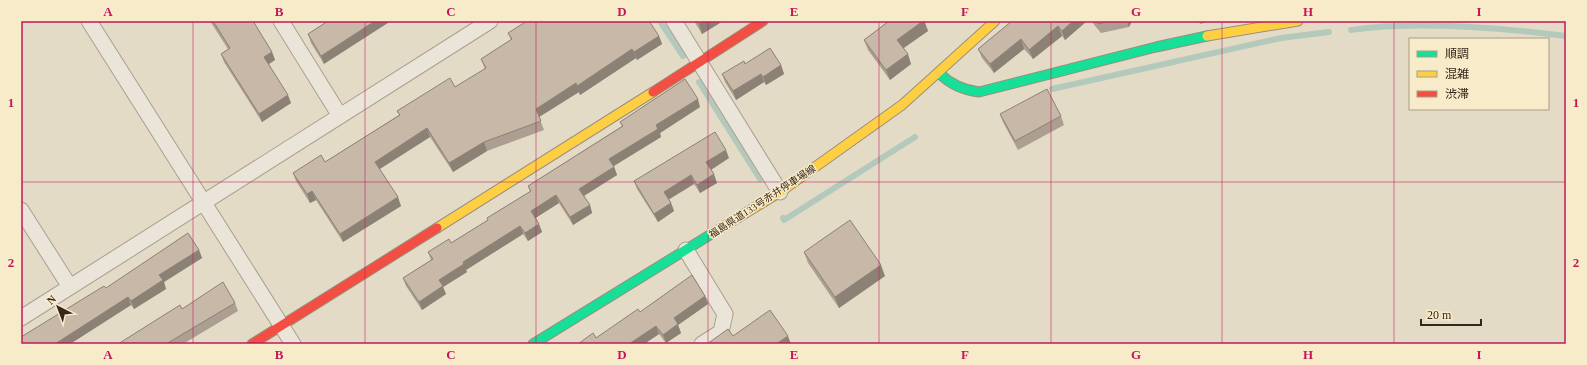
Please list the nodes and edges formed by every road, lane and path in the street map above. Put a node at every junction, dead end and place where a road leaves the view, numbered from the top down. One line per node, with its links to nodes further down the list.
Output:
1 (89, 21): 12 (street)
2 (281, 21): 10 (street)
3 (490, 21): 10 (street)
4 (674, 21): 8 (street)
5 (763, 21): 8 (street)
6 (995, 21): 9 (street, 福島県道133号赤井停車場線)
7 (1298, 21): 9 (street)
8 (701, 62): 11 (street); 17 (street)
9 (939, 73): 11 (street, 福島県道133号赤井停車場線)
10 (340, 116): 12 (street)
11 (780, 192): 14 (street, 福島県道133号赤井停車場線)
12 (204, 202): 15 (street); 17 (street)
13 (21, 210): 15 (street)
14 (686, 250): 20 (street, 福島県道133号赤井停車場線); 21 (street)
15 (70, 287): 16 (street)
16 (21, 318)
17 (282, 326): 18 (street); 19 (street)
18 (252, 344)
19 (293, 344)
20 (533, 344)
21 (702, 344)

